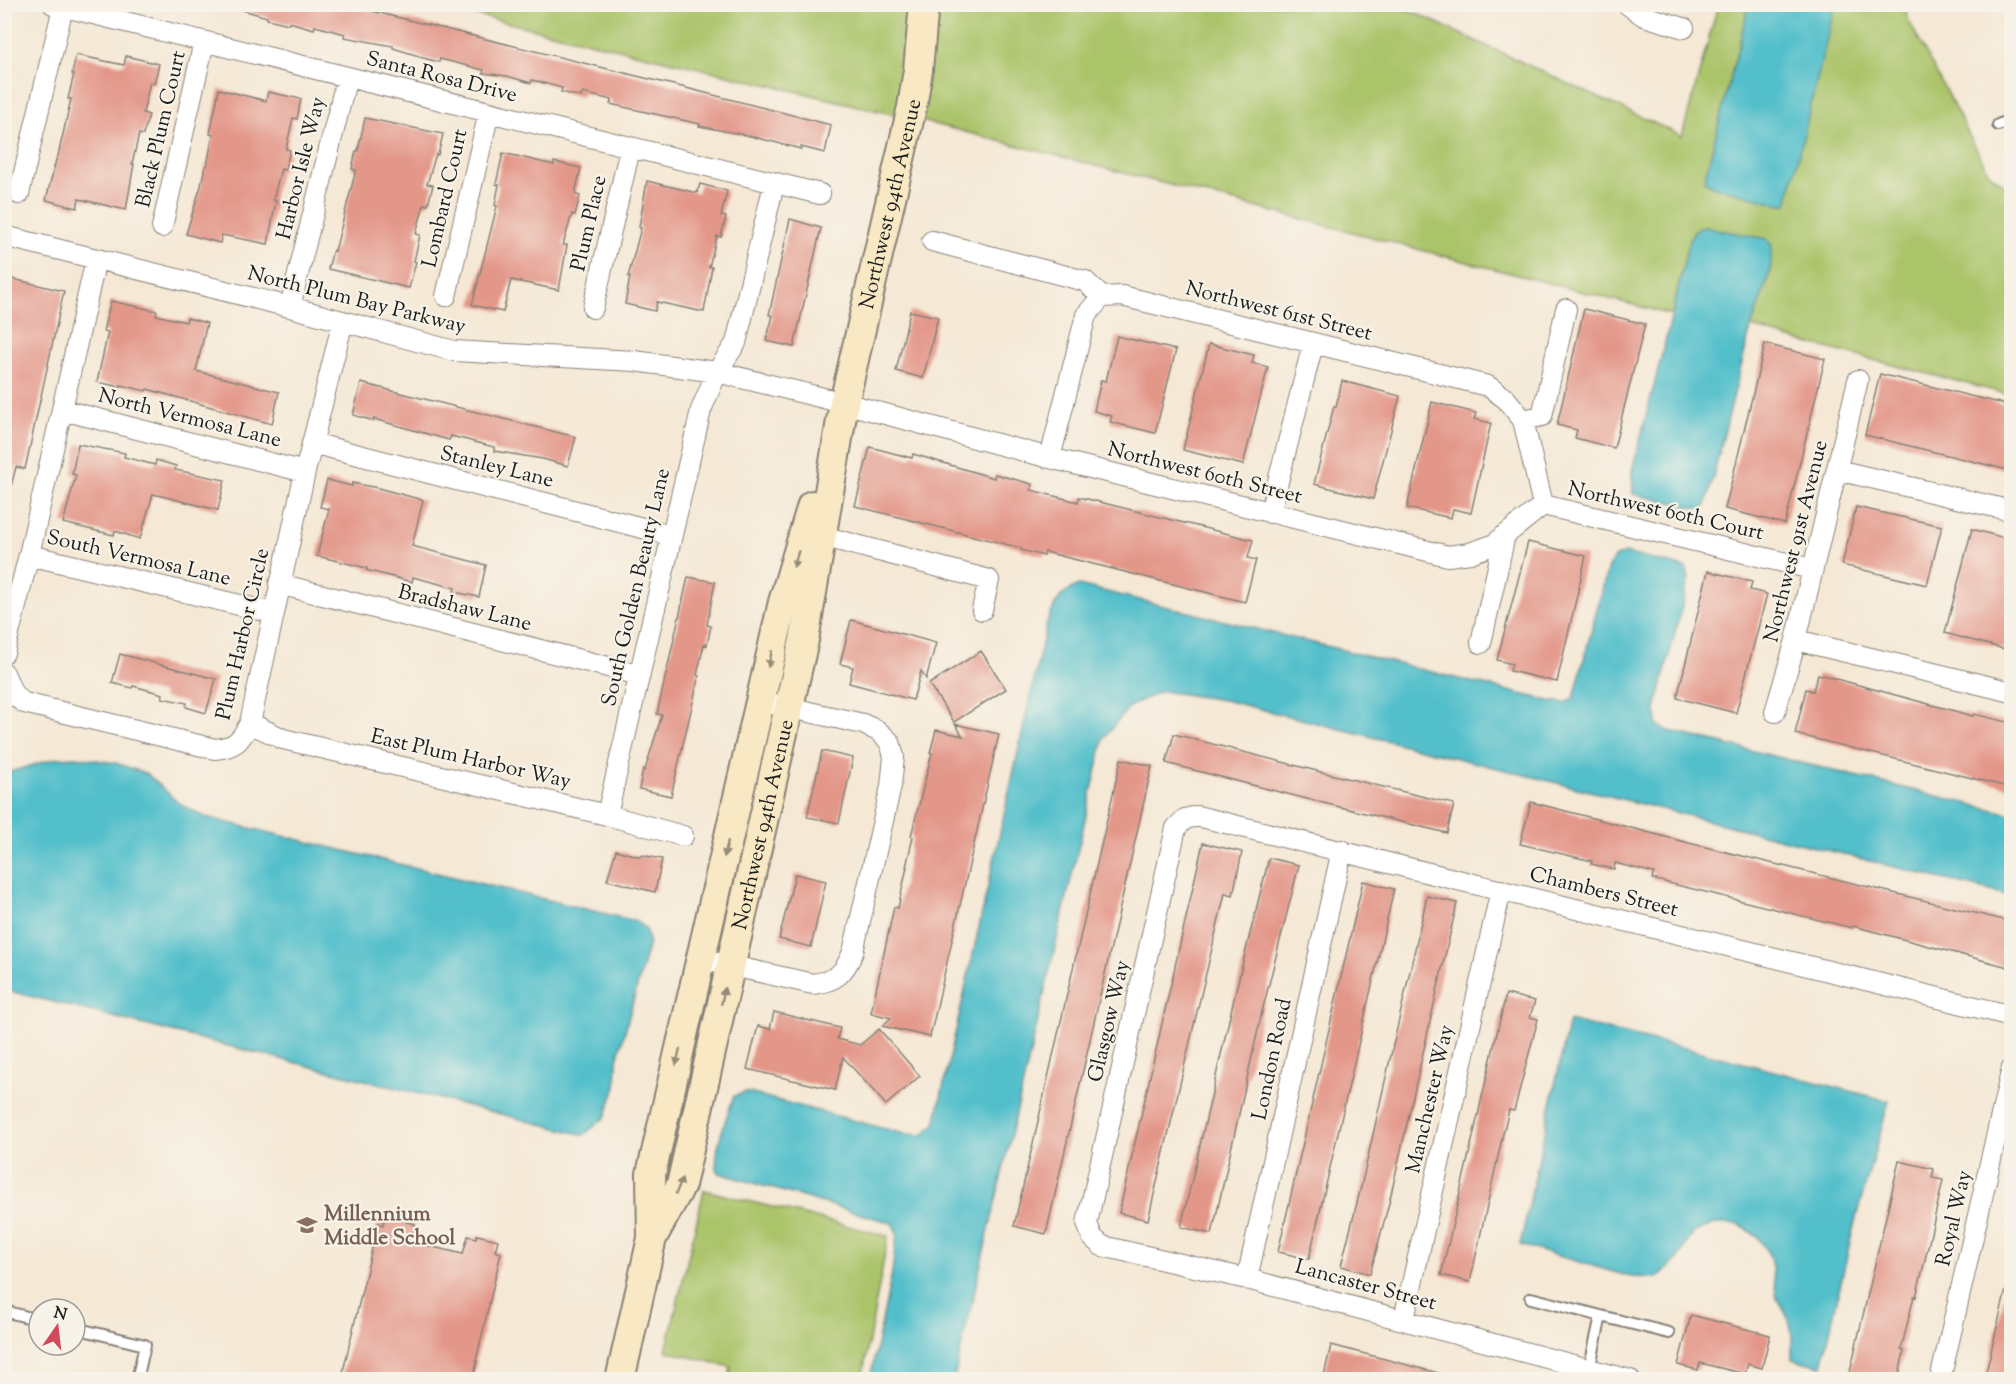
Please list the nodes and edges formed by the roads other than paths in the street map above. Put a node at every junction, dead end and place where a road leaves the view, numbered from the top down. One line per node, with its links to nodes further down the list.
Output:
1 (924, 4): 27 (street, Northwest 94th Avenue)
2 (1627, 4): 4 (street)
3 (58, 6): 5 (street, Santa Rosa Drive); 12 (street)
4 (1684, 27)
5 (204, 42): 6 (street, Santa Rosa Drive); 14 (street, Black Plum Court)
6 (347, 76): 7 (street, Santa Rosa Drive); 20 (street, Harbor Isle Way)
7 (489, 112): 10 (street, Santa Rosa Drive); 18 (street, Lombard Court)
8 (2012, 118): 9 (lane)
9 (1998, 125)
10 (630, 148): 11 (street, Santa Rosa Drive); 21 (street, Plum Place)
11 (774, 184): 13 (street, Santa Rosa Drive); 25 (street, South Golden Beauty Lane)
12 (19, 194)
13 (820, 194)
14 (162, 227)
15 (4, 236): 17 (street, North Plum Bay Parkway)
16 (932, 241): 19 (street)
17 (96, 259): 20 (street, North Plum Bay Parkway); 28 (street)
18 (446, 296)
19 (1102, 297): 24 (street, Northwest 61st Street); 31 (street)
20 (290, 307): 23 (street, North Plum Bay Parkway)
21 (593, 308)
22 (1566, 309): 29 (street)
23 (343, 321): 25 (street, North Plum Bay Parkway); 30 (street, Plum Harbor Circle)
24 (1313, 344): 29 (street, Northwest 61st Street); 36 (street)
25 (717, 372): 27 (street, North Plum Bay Parkway); 37 (street, South Golden Beauty Lane)
26 (1858, 380): 32 (street, Northwest 91st Avenue)
27 (844, 403): 31 (street, Northwest 60th Street); 39 (street, Northwest 94th Avenue); 51 (street, Northwest 94th Avenue, one-way to 51)
28 (63, 410): 33 (street, North Vermosa Lane); 40 (street)
29 (1523, 420): 34 (street, Northwest 61st Street)
30 (312, 443): 33 (street, Plum Harbor Circle); 37 (street, Stanley Lane)
31 (1050, 458): 36 (street, Northwest 60th Street)
32 (1837, 470): 35 (street); 41 (street, Northwest 91st Avenue)
33 (305, 472): 42 (street, Plum Harbor Circle)
34 (1543, 505): 38 (street, Northwest 60th Street); 41 (street, Northwest 60th Court)
35 (2012, 511)
36 (1270, 513): 38 (street, Northwest 60th Street)
37 (670, 535): 49 (street, South Golden Beauty Lane)
38 (1505, 535): 46 (street)
39 (822, 536): 43 (street); 52 (street, Northwest 94th Avenue)
40 (29, 555): 44 (street, South Vermosa Lane); 47 (street)
41 (1812, 569): 45 (street, Northwest 91st Avenue)
42 (279, 584): 44 (street, Plum Harbor Circle); 49 (street, Bradshaw Lane)
43 (982, 610)
44 (273, 613): 54 (street, Plum Harbor Circle)
45 (1796, 640): 50 (street); 53 (street, Northwest 91st Avenue)
46 (1481, 643)
47 (5, 644)
48 (4, 673): 54 (street, Plum Harbor Circle)
49 (640, 675): 55 (street, South Golden Beauty Lane)
50 (2012, 692)
51 (760, 701): 52 (street); 60 (street, Northwest 94th Avenue, one-way to 60)
52 (789, 708): 61 (street, Northwest 94th Avenue); 61 (street)
53 (1775, 712)
54 (250, 723): 55 (street, East Plum Harbor Way)
55 (607, 815): 57 (street, East Plum Harbor Way)
56 (1185, 819): 58 (street, Chambers Street); 64 (street, Glasgow Way)
57 (683, 836)
58 (1342, 850): 59 (street, Chambers Street); 66 (street, London Road)
59 (1501, 890): 62 (street, Chambers Street); 71 (street, Manchester Way)
60 (701, 959): 61 (street); 65 (street, Northwest 94th Avenue, one-way to 65)
61 (730, 965): 65 (street, Northwest 94th Avenue, one-way to 61)
62 (2012, 1016)
63 (2012, 1068): 78 (street, Royal Way)
64 (1092, 1237): 66 (street, Lancaster Street)
65 (652, 1238): 76 (street, Northwest 94th Avenue)
66 (1247, 1278): 71 (street, Lancaster Street)
67 (1532, 1298): 69 (lane)
68 (4, 1311): 70 (lane)
69 (1601, 1316): 73 (lane); 74 (lane)
70 (27, 1317)
71 (1404, 1318): 74 (street, Lancaster Street)
72 (87, 1331): 75 (lane)
73 (1670, 1333)
74 (1588, 1375): 77 (street, Lancaster Street)
75 (137, 1380)
76 (620, 1380)
77 (1630, 1380)
78 (1940, 1380)

